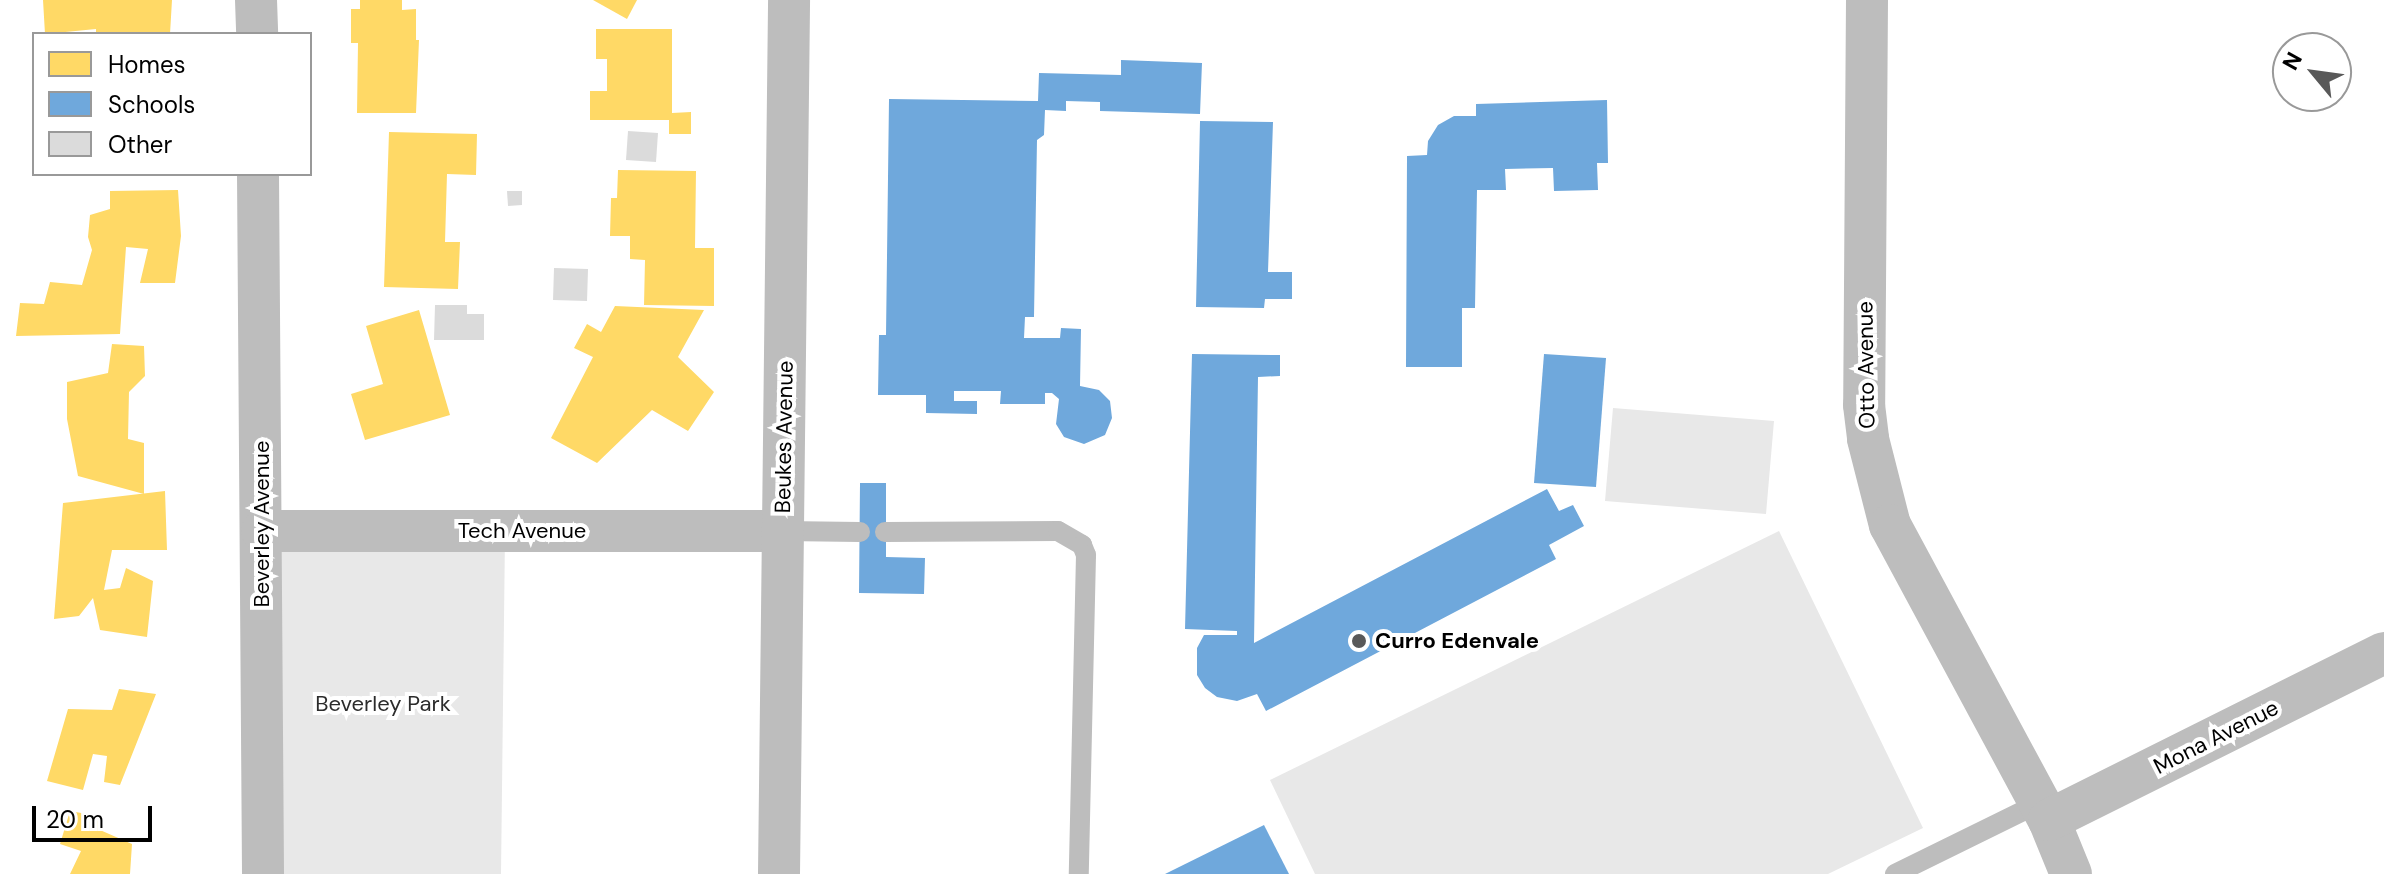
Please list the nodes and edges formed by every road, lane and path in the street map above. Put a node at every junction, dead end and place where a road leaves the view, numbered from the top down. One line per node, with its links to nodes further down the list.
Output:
1 (256, 0): 4 (street)
2 (789, 0): 7 (street, Beukes Avenue)
3 (1867, 0): 11 (street, Otto Avenue)
4 (257, 32)
5 (258, 176): 6 (street, Beverley Avenue)
6 (262, 531): 7 (street, Tech Avenue); 12 (street, Beverley Avenue)
7 (783, 531): 8 (lane); 13 (street, Beukes Avenue)
8 (860, 532)
9 (885, 532): 14 (lane)
10 (2384, 653): 11 (street, Mona Avenue)
11 (2044, 811): 15 (lane); 16 (street, Otto Avenue)
12 (263, 874)
13 (779, 874)
14 (1079, 874)
15 (1895, 874)
16 (2071, 874)

